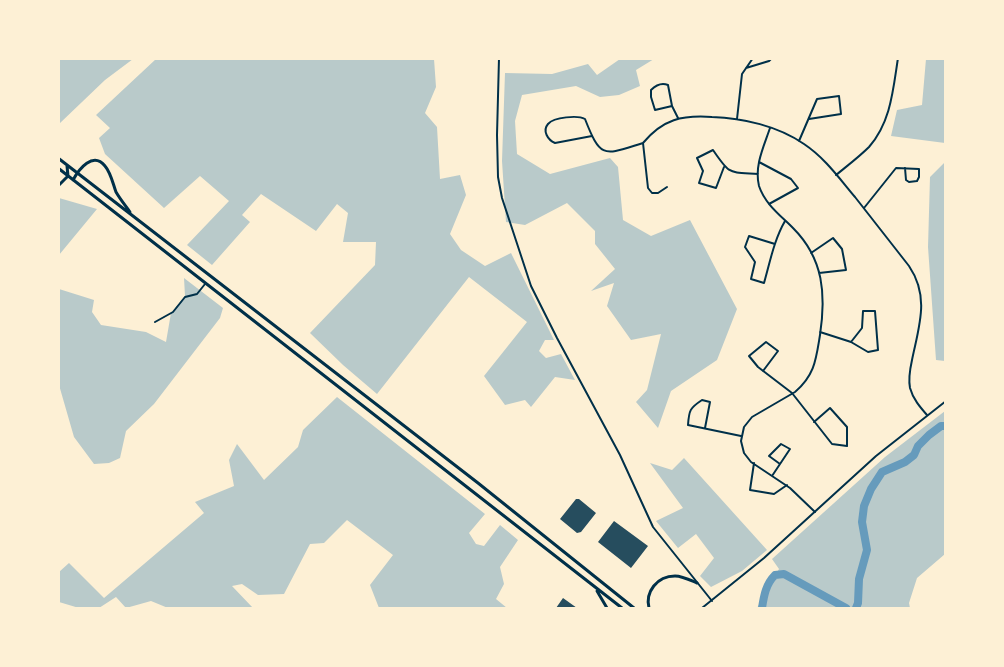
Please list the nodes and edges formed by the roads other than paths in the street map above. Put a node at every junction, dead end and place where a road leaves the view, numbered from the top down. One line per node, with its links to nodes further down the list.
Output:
1 (499, 58): 50 (street)
2 (753, 58): 5 (street)
3 (772, 58): 5 (street)
4 (898, 58): 22 (street)
5 (746, 68): 9 (street)
6 (672, 106): 6 (street); 7 (street)
7 (678, 118): 9 (street); 13 (street)
8 (809, 119): 8 (street); 12 (street)
9 (736, 120): 10 (street)
10 (770, 128): 12 (street); 15 (street)
11 (592, 136): 11 (street); 13 (street)
12 (799, 141): 22 (street)
13 (643, 143): 26 (street)
14 (58, 158): 16 (highway)
15 (759, 162): 21 (street); 27 (street)
16 (68, 166): 20 (highway); 23 (highway)
17 (724, 167): 17 (street); 21 (street)
18 (58, 168): 23 (highway)
19 (905, 168): 19 (street); 28 (street)
20 (77, 173): 24 (highway); 29 (highway); 29 (highway)
21 (758, 174): 27 (street)
22 (836, 175): 28 (street)
23 (68, 176): 24 (highway); 25 (highway)
24 (73, 180): 34 (highway)
25 (58, 186)
26 (667, 187)
27 (769, 204): 30 (street)
28 (864, 209): 41 (street)
29 (131, 213): 55 (highway)
30 (786, 220): 31 (street); 32 (street)
31 (775, 244): 31 (street)
32 (811, 253): 33 (street); 33 (street)
33 (819, 273): 36 (street)
34 (205, 284): 35 (street); 51 (highway)
35 (155, 322)
36 (820, 332): 37 (street); 39 (street)
37 (851, 342): 37 (street)
38 (764, 371): 38 (street); 39 (street)
39 (792, 393): 42 (street); 44 (street)
40 (945, 401): 41 (street)
41 (927, 415): 49 (street)
42 (814, 422): 42 (street)
43 (705, 428): 43 (street); 44 (street)
44 (741, 436): 45 (street)
45 (754, 463): 47 (street); 48 (street)
46 (780, 464): 46 (street); 47 (street)
47 (772, 476): 48 (street)
48 (787, 486): 49 (street)
49 (815, 512): 52 (street)
50 (698, 583): 52 (street); 56 (highway)
51 (594, 587): 53 (highway); 54 (highway)
52 (712, 601): 57 (street)
53 (607, 609)
54 (622, 609)
55 (634, 609)
56 (649, 609)
57 (702, 609)

